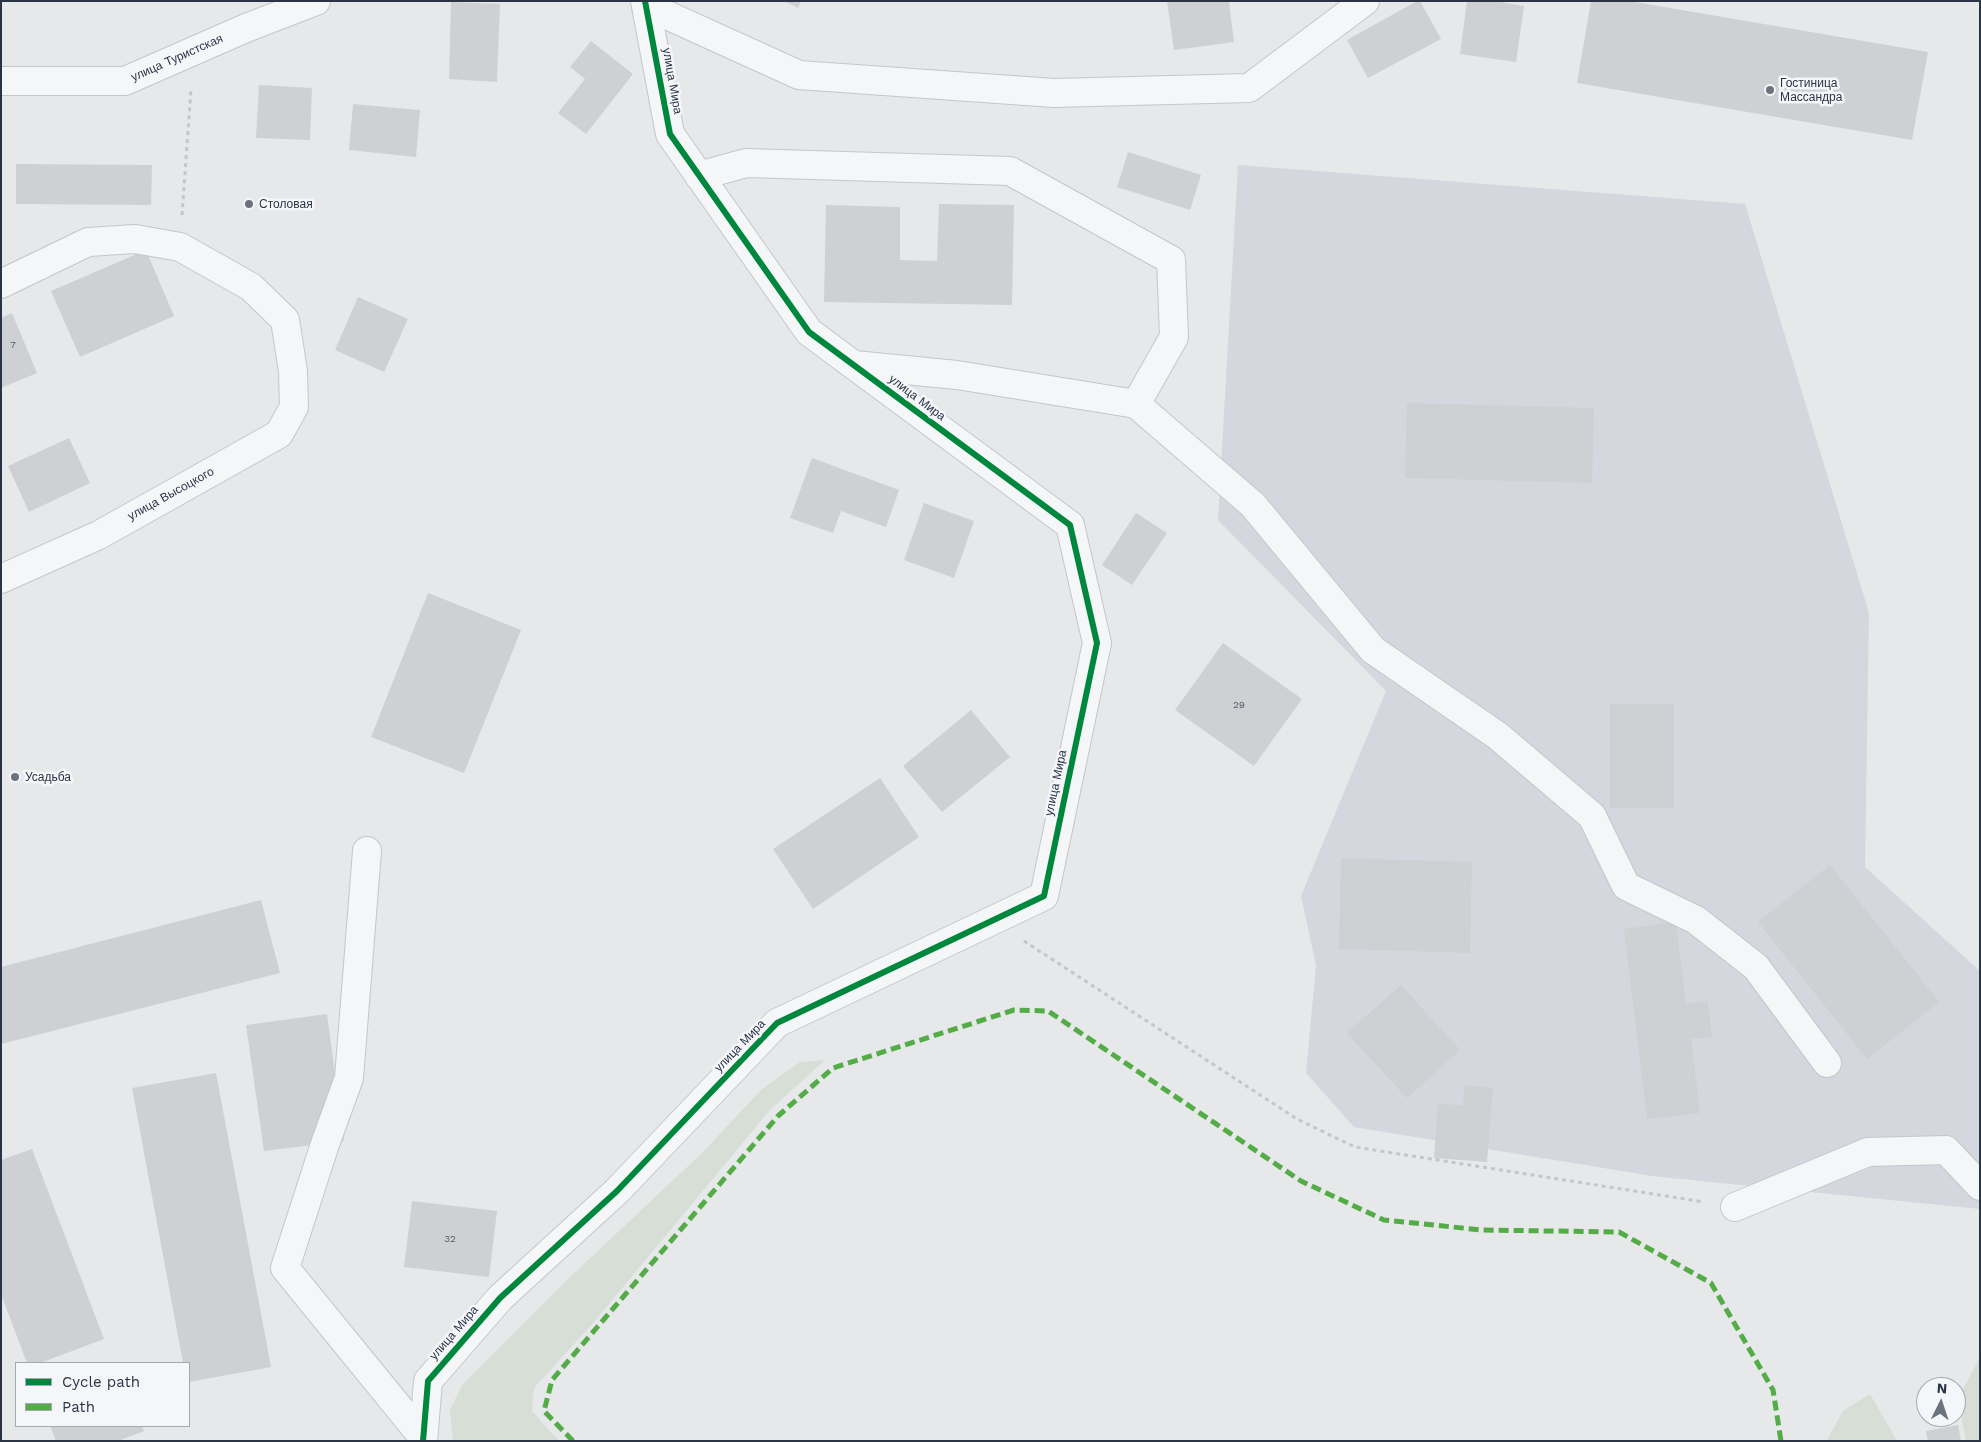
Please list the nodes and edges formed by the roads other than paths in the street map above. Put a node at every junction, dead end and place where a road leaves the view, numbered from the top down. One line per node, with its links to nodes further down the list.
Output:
1 (316, 1): 4 (street, улица Туристская)
2 (1365, 1): 3 (street)
3 (646, 4): 5 (street, улица Мира)
4 (1, 81)
5 (699, 176): 7 (street, улица Мира); 8 (street)
6 (1, 284): 9 (street, улица Высоцкого)
7 (854, 365): 8 (street); 14 (street, улица Мира)
8 (1136, 404): 11 (street)
9 (1, 579)
10 (367, 851): 14 (street)
11 (1827, 1064)
12 (1980, 1186): 13 (street)
13 (1735, 1207)
14 (423, 1438)

